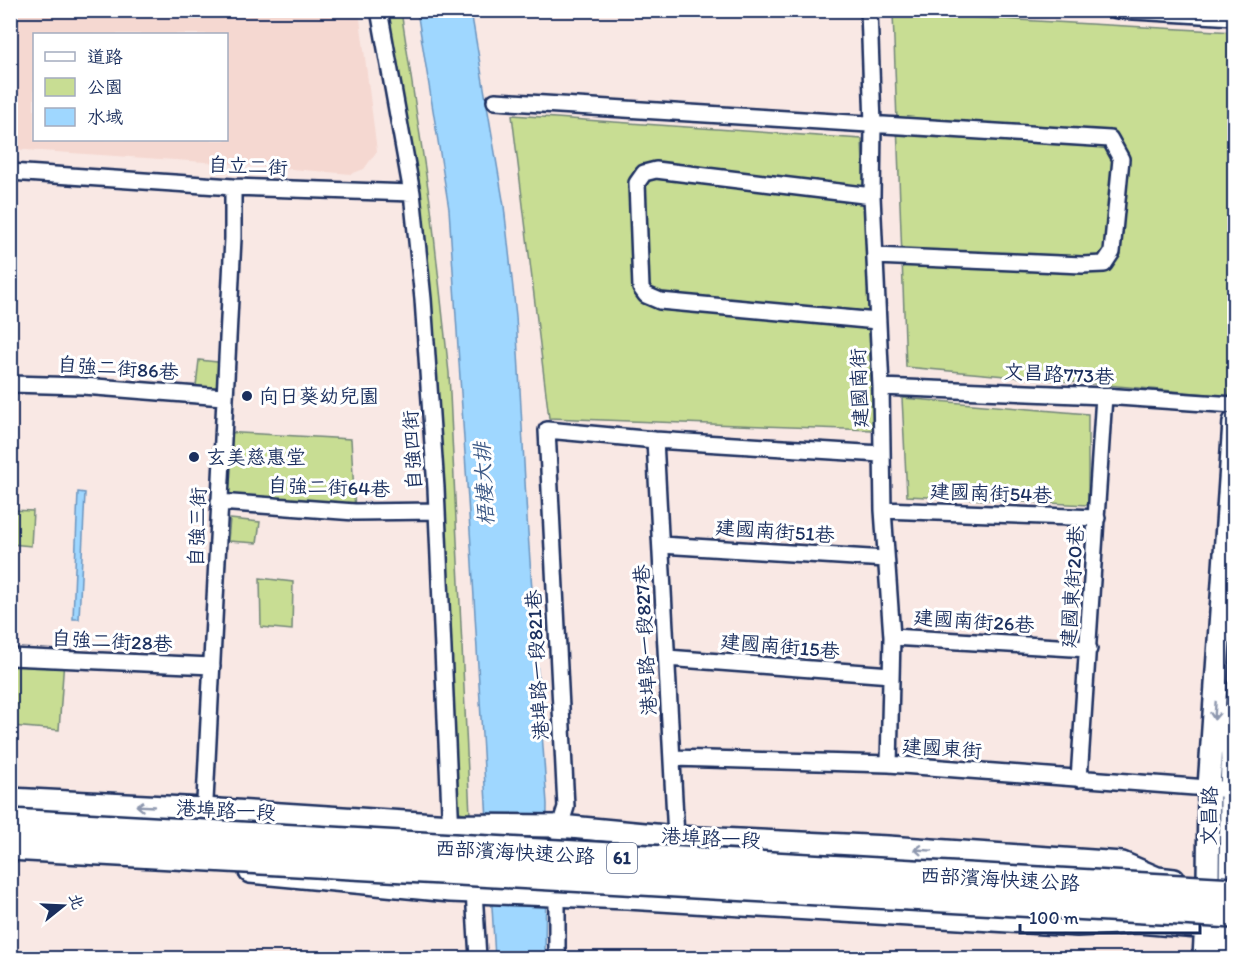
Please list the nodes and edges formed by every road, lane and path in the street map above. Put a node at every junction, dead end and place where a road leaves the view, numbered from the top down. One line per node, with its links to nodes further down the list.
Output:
1 (379, 10): 9 (street, 自強四街)
2 (869, 10): 6 (street, 建國南街)
3 (1117, 10): 4 (street)
4 (1234, 17)
5 (495, 101): 6 (street)
6 (873, 126): 10 (street, 建國南街); 11 (street)
7 (10, 172): 8 (street, 自立二街)
8 (233, 187): 9 (street, 自立二街); 16 (street, 自強三街)
9 (412, 193): 23 (street, 自強四街)
10 (872, 196): 11 (street, 建國南街); 12 (street)
11 (875, 256): 12 (street, 建國南街)
12 (877, 321): 14 (street, 建國南街)
13 (10, 384): 16 (street, 自強二街86巷)
14 (881, 387): 15 (street, 文昌路773巷); 20 (street, 建國南街)
15 (1104, 396): 17 (street, 文昌路773巷); 24 (street, 建國東街20巷)
16 (224, 397): 21 (street, 自強三街)
17 (1234, 405)
18 (1234, 422): 37 (street, 文昌路, one-way to 37)
19 (655, 440): 20 (street); 25 (street, 港埠路一段827巷); 43 (street, 港埠路一段821巷)
20 (881, 454): 22 (street, 建國南街)
21 (219, 502): 23 (street, 自強二街64巷); 31 (street, 自強三街)
22 (883, 510): 24 (street, 建國南街54巷); 26 (street, 建國南街)
23 (437, 511): 42 (street, 自強四街)
24 (1097, 518): 28 (street, 建國東街20巷)
25 (661, 545): 26 (street, 建國南街51巷); 30 (street, 港埠路一段827巷)
26 (886, 559): 27 (street, 建國南街)
27 (892, 637): 28 (street, 建國南街26巷); 32 (street, 建國南街)
28 (1089, 649): 36 (street, 建國東街20巷)
29 (10, 657): 31 (street, 自強二街28巷)
30 (667, 658): 32 (street, 建國南街15巷); 34 (street, 港埠路一段827巷)
31 (212, 666): 40 (street, 自強三街)
32 (891, 675): 35 (street, 建國南街)
33 (1234, 712): 38 (street, 文昌路)
34 (672, 758): 35 (street, 建國東街); 45 (street, 港埠路一段827巷)
35 (889, 764): 36 (street, 建國東街)
36 (1079, 779): 37 (street, 建國東街)
37 (1209, 787): 38 (street, 建國東街); 54 (street, 文昌路)
38 (1233, 790): 55 (street, 文昌路)
39 (10, 799): 40 (street, 港埠路一段, one-way to 39)
40 (204, 809): 42 (street, 港埠路一段); 47 (street, 自強三街)
41 (10, 823): 48 (highway, 西部濱海快速公路 / 61, bridge)
42 (451, 825): 43 (street, 港埠路一段); 50 (street, 自強四街)
43 (560, 826): 45 (street, 港埠路一段); 51 (street, 港埠路一段821巷)
44 (10, 834): 47 (street, 港埠路一段)
45 (676, 837): 53 (street, 港埠路一段, one-way to 45)
46 (10, 846): 48 (highway, 西部濱海快速公路 / 61, bridge)
47 (202, 846): 50 (street, 港埠路一段); 52 (street, 自強三街)
48 (232, 848): 53 (highway, bridge); 55 (highway, 西部濱海快速公路 / 61, bridge); 60 (highway, bridge); 61 (highway, 西部濱海快速公路 / 61, bridge)
49 (10, 856): 52 (street, 港埠路一段)
50 (450, 861): 51 (street, 港埠路一段); 56 (street, 自強四街)
51 (559, 866): 58 (street, 港埠路一段); 59 (street, 港埠路一段821巷)
52 (201, 868): 56 (street, 港埠路一段)
53 (1156, 878): 54 (street, 港埠路一段); 58 (street, 港埠路一段)
54 (1208, 884): 55 (street, 港埠路一段); 61 (street, 文昌路)
55 (1233, 888): 61 (street, 文昌路)
56 (450, 891): 57 (street, 港埠路一段)
57 (474, 891): 59 (street, 港埠路一段); 62 (street)
58 (1029, 893): 60 (street, 港埠路一段)
59 (556, 896): 60 (street, 港埠路一段); 63 (street, 港埠路一段821巷)
60 (1138, 922): 61 (street, 港埠路一段)
61 (1225, 925): 64 (street, 文昌路); 65 (street, 文昌路)
62 (478, 958)
63 (556, 958)
64 (1204, 958)
65 (1224, 958)

